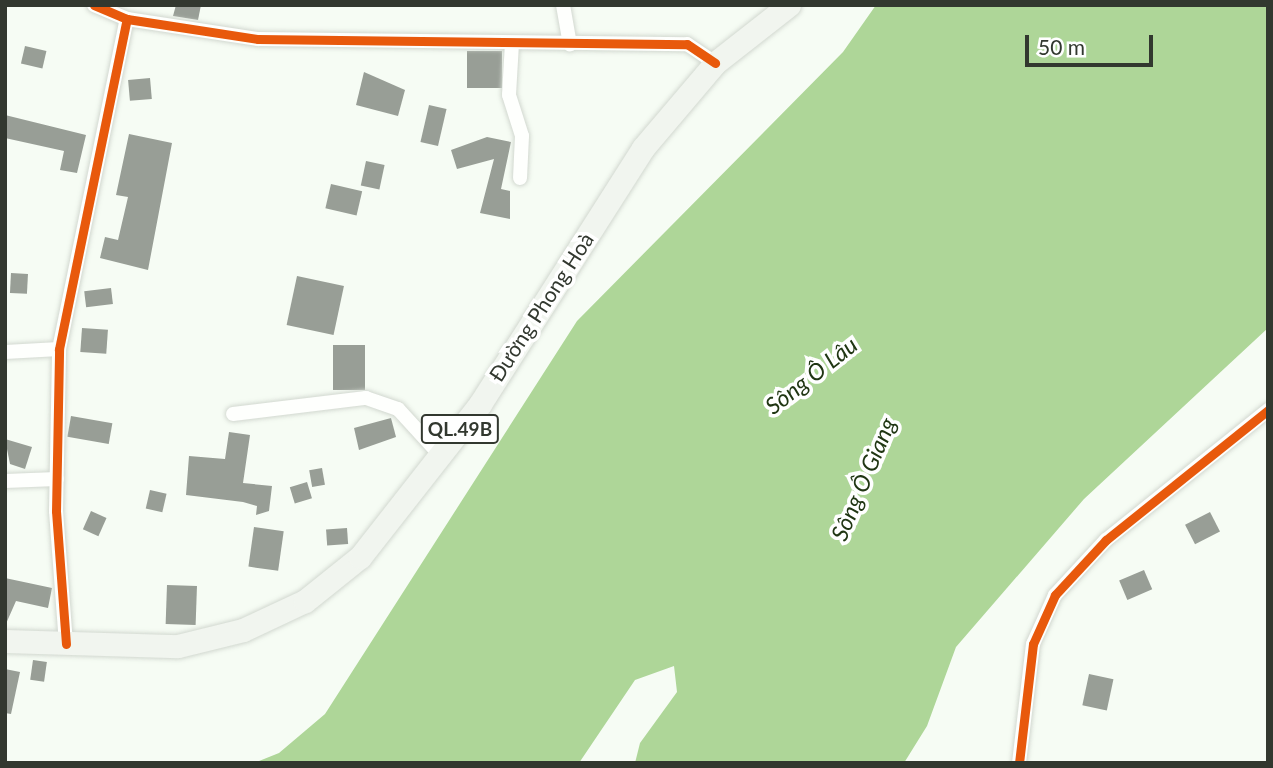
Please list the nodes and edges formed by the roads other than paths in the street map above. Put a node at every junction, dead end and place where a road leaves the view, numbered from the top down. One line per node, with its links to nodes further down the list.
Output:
1 (94, 5): 4 (street)
2 (563, 5): 6 (street)
3 (789, 5): 7 (main road, Đường Phong Hoà / QL.49B)
4 (127, 19): 5 (street); 9 (street)
5 (512, 43): 6 (street); 8 (street)
6 (570, 44): 7 (street)
7 (715, 63): 13 (main road, Đường Phong Hoà / QL.49B)
8 (520, 178)
9 (60, 349): 10 (street); 14 (street)
10 (5, 352)
11 (1268, 410): 18 (street)
12 (233, 414): 13 (street)
13 (440, 455): 17 (main road, Đường Phong Hoà / QL.49B)
14 (57, 479): 15 (street); 17 (street)
15 (5, 481)
16 (5, 642): 17 (main road, Đường Phong Hoà / QL.49B)
17 (66, 644)
18 (1019, 763)

